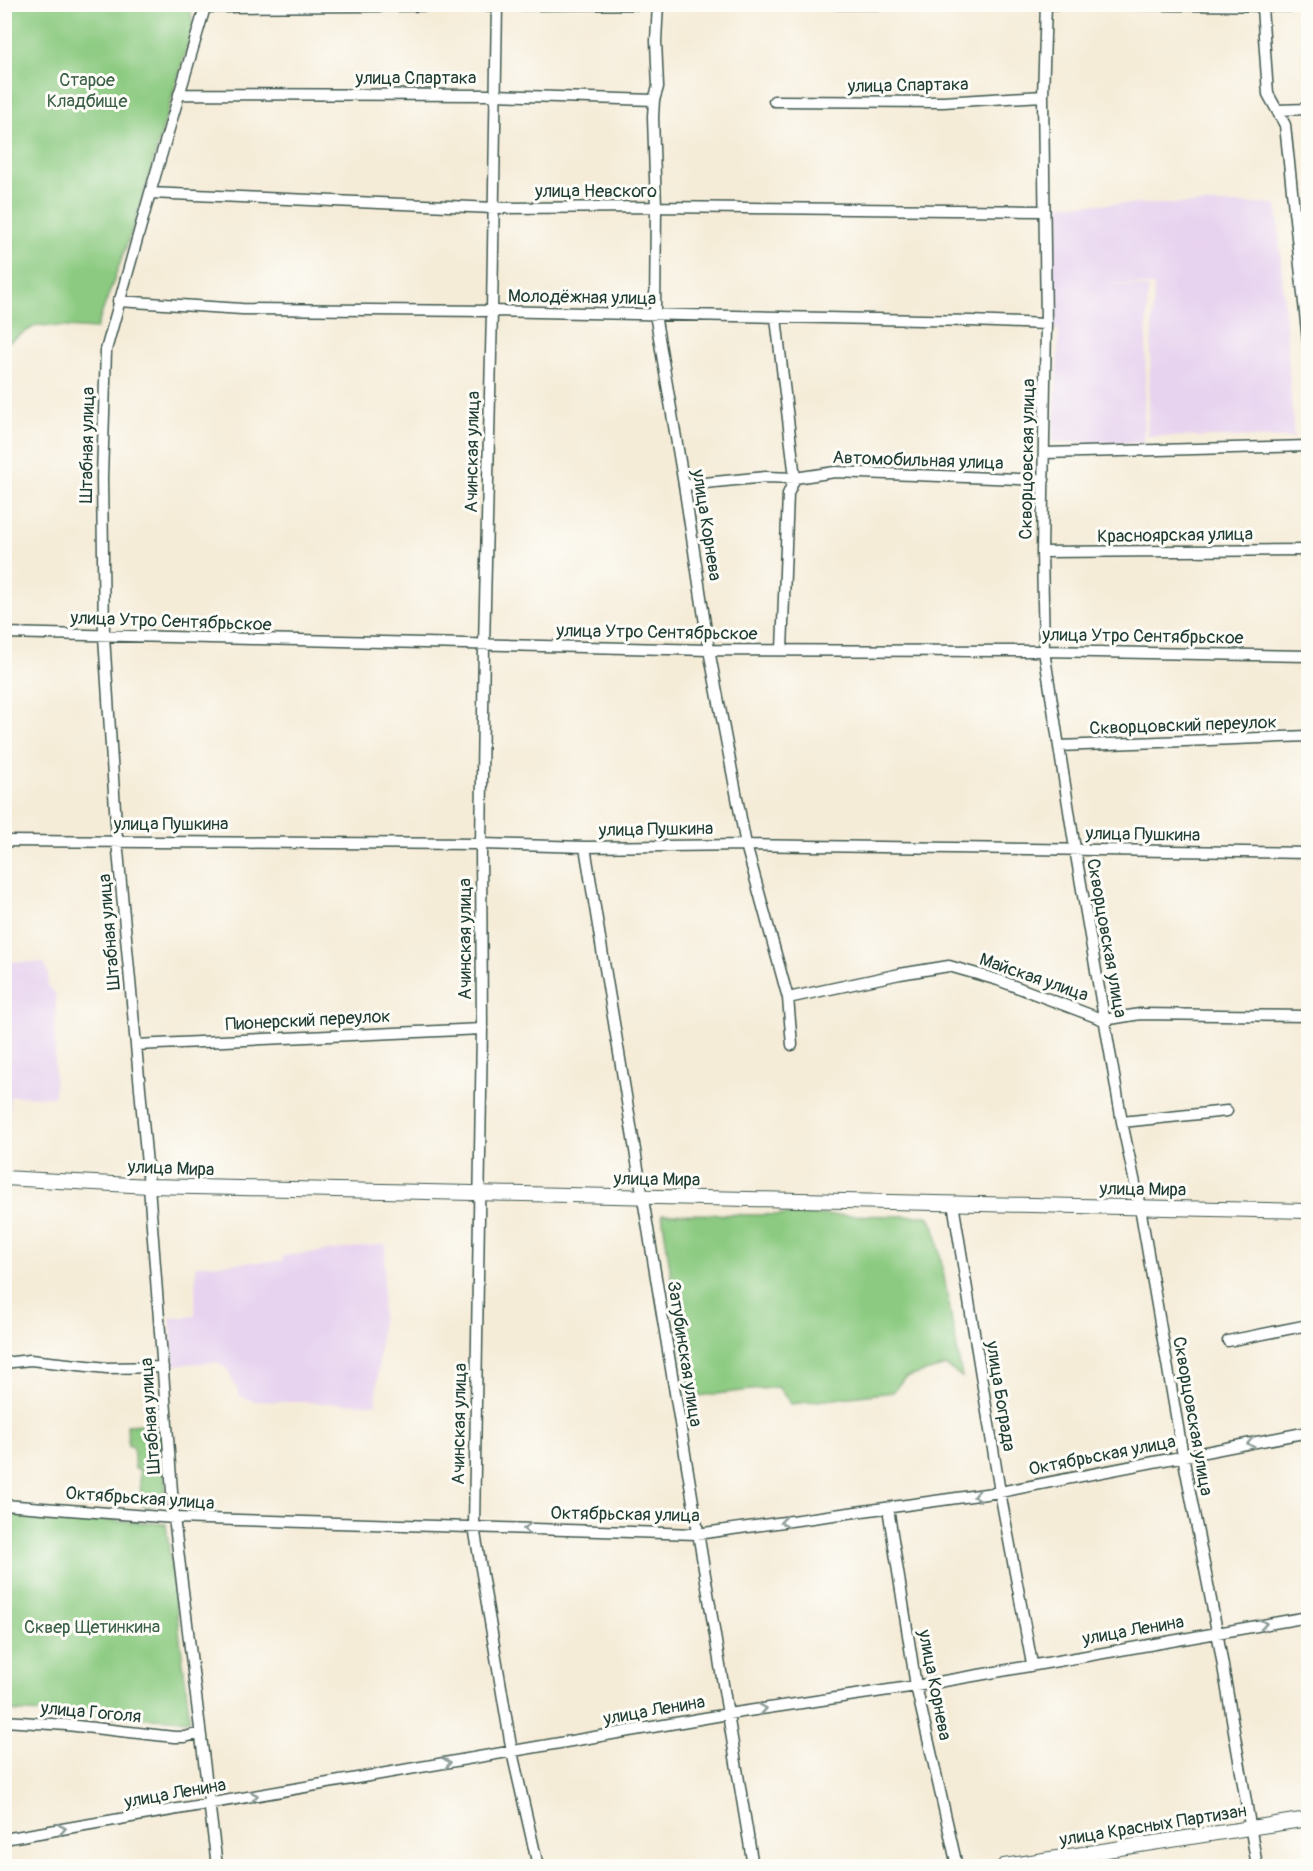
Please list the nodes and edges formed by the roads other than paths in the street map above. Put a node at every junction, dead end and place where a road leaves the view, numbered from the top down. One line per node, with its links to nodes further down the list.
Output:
1 (663, 4): 6 (street)
2 (836, 4): 3 (street)
3 (1016, 4)
4 (1046, 4): 13 (street, Скворцовская улица)
5 (1054, 4): 10 (street)
6 (658, 5): 8 (street); 14 (street, улица Корнева)
7 (206, 6): 8 (street); 11 (street, Штабная улица)
8 (497, 6): 12 (street, Ачинская улица)
9 (1308, 6): 10 (street)
10 (1262, 7): 17 (street)
11 (179, 94): 12 (street, улица Спартака); 18 (street, Штабная улица)
12 (495, 95): 14 (street, улица Спартака); 20 (street, Ачинская улица)
13 (1043, 96): 15 (street, улица Спартака); 21 (street, Скворцовская улица)
14 (654, 100): 19 (street, улица Корнева)
15 (774, 101)
16 (1308, 109): 17 (street)
17 (1277, 110): 22 (street)
18 (150, 193): 20 (street, улица Невского); 24 (street, Штабная улица)
19 (656, 207): 20 (street, улица Невского); 21 (street, улица Невского); 26 (street, улица Корнева)
20 (494, 208): 25 (street, Ачинская улица)
21 (1043, 211): 28 (street, Скворцовская улица)
22 (1294, 213): 23 (street); 29 (street)
23 (1308, 213)
24 (118, 301): 25 (street, Молодёжная улица); 38 (street, Штабная улица)
25 (492, 311): 26 (street, Молодёжная улица); 39 (street, Ачинская улица)
26 (654, 314): 27 (street, Молодёжная улица); 34 (street, улица Корнева)
27 (776, 318): 28 (street, Молодёжная улица); 32 (street)
28 (1046, 324): 31 (street, Скворцовская улица)
29 (1308, 336)
30 (1308, 446): 31 (street)
31 (1044, 453): 33 (street, Скворцовская улица)
32 (795, 478): 33 (street, Автомобильная улица); 34 (street, Автомобильная улица); 40 (street)
33 (1044, 480): 36 (street, Скворцовская улица)
34 (684, 485): 41 (street, улица Корнева)
35 (1308, 550): 36 (street, Красноярская улица)
36 (1042, 552): 42 (street, Скворцовская улица)
37 (4, 633): 38 (street, улица Утро Сентябрьское)
38 (104, 636): 39 (street, улица Утро Сентябрьское); 47 (street, Штабная улица)
39 (484, 646): 41 (street, улица Утро Сентябрьское); 48 (street, Ачинская улица)
40 (782, 650): 41 (street, улица Утро Сентябрьское); 42 (street, улица Утро Сентябрьское)
41 (709, 651): 49 (street, улица Корнева)
42 (1044, 651): 43 (street, улица Утро Сентябрьское); 45 (street, Скворцовская улица)
43 (1308, 656)
44 (1308, 736): 45 (street, Скворцовский переулок)
45 (1059, 746): 51 (street, Скворцовская улица)
46 (4, 840): 47 (street, улица Пушкина)
47 (117, 840): 48 (street, улица Пушкина); 57 (street, Штабная улица)
48 (481, 844): 50 (street, улица Пушкина); 56 (street, Ачинская улица)
49 (746, 845): 50 (street, улица Пушкина); 51 (street, улица Пушкина); 53 (street, улица Корнева)
50 (585, 847): 64 (street, Затубинская улица)
51 (1075, 849): 52 (street, улица Пушкина); 55 (street, Скворцовская улица)
52 (1308, 853)
53 (788, 998): 55 (street, Майская улица); 58 (street, улица Корнева)
54 (1308, 1016): 55 (street, Майская улица)
55 (1104, 1020): 60 (street, Скворцовская улица)
56 (482, 1029): 57 (street, Пионерский переулок); 63 (street, Ачинская улица)
57 (135, 1045): 62 (street, Штабная улица)
58 (792, 1045)
59 (1227, 1111): 60 (street)
60 (1122, 1122): 66 (street, Скворцовская улица)
61 (4, 1178): 62 (main road, улица Мира)
62 (149, 1186): 63 (main road, улица Мира); 71 (street, Штабная улица)
63 (478, 1192): 64 (main road, улица Мира); 78 (street, Ачинская улица)
64 (643, 1197): 65 (main road, улица Мира); 79 (street, Затубинская улица)
65 (953, 1203): 66 (main road, улица Мира); 74 (street, улица Бограда)
66 (1140, 1207): 67 (main road, улица Мира); 73 (street, Скворцовская улица)
67 (1308, 1211)
68 (1308, 1325): 69 (street)
69 (1227, 1341)
70 (4, 1363): 71 (street)
71 (162, 1367): 77 (street, Штабная улица)
72 (1308, 1432): 73 (street, Октябрьская улица, one-way to 73)
73 (1183, 1456): 74 (street, Октябрьская улица); 81 (street, Скворцовская улица)
74 (1000, 1492): 76 (street, Октябрьская улица, one-way to 76); 82 (street, улица Бограда)
75 (4, 1505): 77 (street, Октябрьская улица)
76 (888, 1508): 79 (street, Октябрьская улица, one-way to 79); 83 (street, улица Корнева)
77 (174, 1518): 78 (street, Октябрьская улица); 86 (street, Штабная улица)
78 (474, 1527): 79 (street, Октябрьская улица, one-way to 78); 87 (street, Ачинская улица)
79 (697, 1534): 84 (street, Затубинская улица)
80 (1308, 1617): 81 (street, улица Ленина, one-way to 80)
81 (1217, 1631): 82 (street, улица Ленина); 90 (street, Скворцовская улица)
82 (1032, 1664): 83 (street, улица Ленина)
83 (916, 1686): 84 (street, улица Ленина, one-way to 83); 95 (street, улица Корнева)
84 (728, 1714): 87 (street, улица Ленина); 94 (street, Затубинская улица)
85 (4, 1721): 86 (street, улица Гоголя)
86 (200, 1733): 88 (street, Штабная улица)
87 (512, 1752): 88 (street, улица Ленина, one-way to 87); 93 (street, Ачинская улица)
88 (208, 1804): 91 (street, улица Ленина, one-way to 88); 92 (street, Штабная улица)
89 (1308, 1819): 90 (main road, улица Красных Партизан)
90 (1251, 1827): 96 (main road, улица Красных Партизан); 97 (street, Скворцовская улица)
91 (4, 1839)
92 (217, 1866)
93 (538, 1866)
94 (753, 1866)
95 (957, 1866)
96 (1004, 1866)
97 (1257, 1866)

